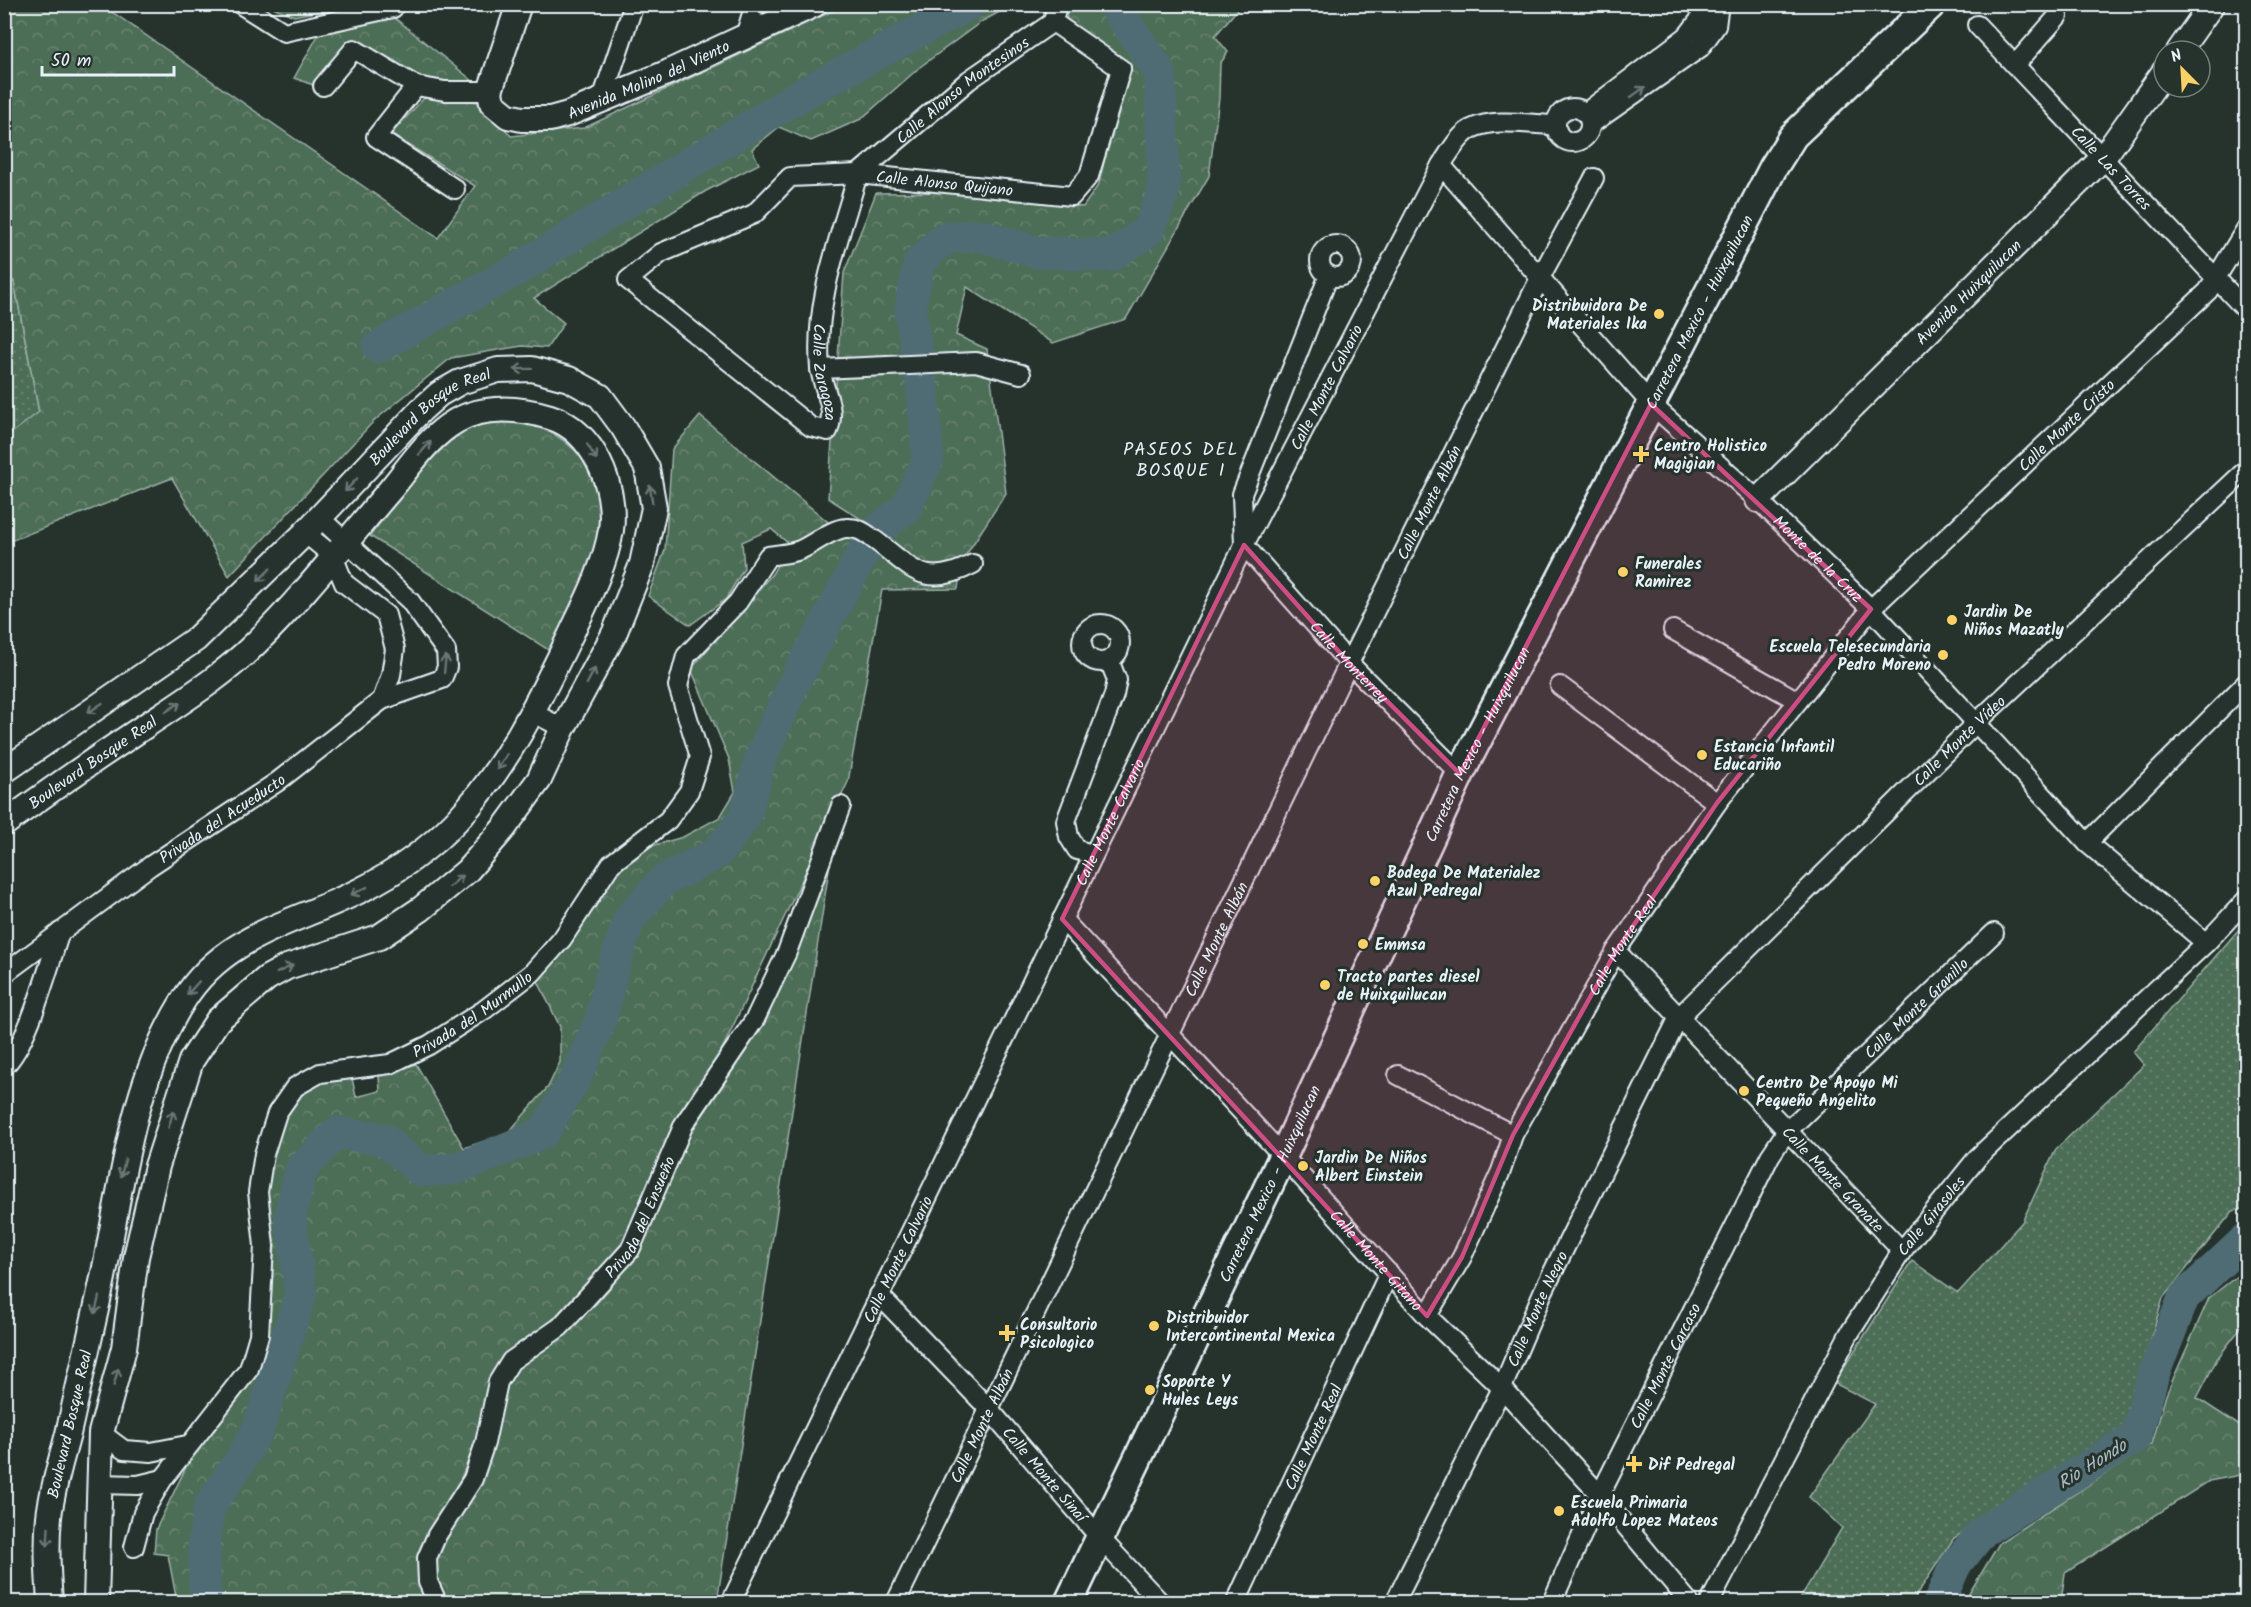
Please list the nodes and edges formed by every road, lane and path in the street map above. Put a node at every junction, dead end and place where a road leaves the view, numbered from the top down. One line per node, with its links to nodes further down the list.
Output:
1 (240, 4): 10 (street)
2 (519, 4): 20 (street)
3 (634, 4): 21 (street)
4 (755, 4): 14 (street)
5 (815, 4): 14 (street, Avenida Molino del Viento)
6 (1702, 4): 22 (street)
7 (1719, 4): 22 (street, one-way to 7)
8 (1932, 4): 37 (main road, Carretera Mexico - Huixquilucan)
9 (2212, 4): 15 (street)
10 (394, 7)
11 (1055, 13): 26 (street, Calle Alonso Montesinos); 26 (street, Calle Alonso Quijano)
12 (2058, 16): 16 (street)
13 (1977, 25): 16 (street, Calle Las Torres)
14 (745, 36): 21 (street, Avenida Molino del Viento)
15 (2187, 39)
16 (2015, 65): 24 (street, Calle Las Torres)
17 (323, 86): 18 (street)
18 (416, 86): 20 (street); 28 (street)
19 (2152, 89): 24 (street, Avenida Huixquilucan)
20 (490, 91): 21 (street, Avenida Molino del Viento)
21 (600, 102)
22 (1588, 119): 23 (street); 23 (street)
23 (1556, 125): 25 (street, Calle Monte Calvario)
24 (2103, 158): 32 (street, Calle Las Torres); 39 (street, Avenida Huixquilucan)
25 (1441, 165): 31 (street, Monte de la Cruz); 41 (street, Calle Monte Calvario)
26 (858, 174): 33 (street, Calle Alonso Quijano); 35 (street, Calle Zaragoza)
27 (1594, 178): 31 (street, Calle Monte Albán)
28 (455, 189)
29 (2247, 229): 32 (street, Calle Monte Cristo)
30 (1329, 275): 41 (street)
31 (1541, 276): 37 (street, Monte de la Cruz); 49 (street, Calle Monte Albán)
32 (2216, 278): 34 (street, Calle Las Torres); 45 (street, Calle Monte Cristo)
33 (628, 280): 35 (street, Calle Zaragoza)
34 (2247, 310)
35 (820, 369): 36 (street)
36 (1021, 374)
37 (1651, 404): 39 (street, Monte de la Cruz); 58 (main road, Carretera Mexico - Huixquilucan)
38 (2247, 470): 55 (street, Calle Monte Vídeo)
39 (1758, 500): 45 (street, Monte de la Cruz)
40 (312, 526): 42 (street, Privada del Acueducto); 56 (street, Boulevard Bosque Real, one-way to 40); 57 (street, Boulevard Bosque Real, one-way to 57)
41 (1244, 545): 49 (street, Calle Monterrey); 63 (street, Calle Monte Calvario)
42 (339, 549): 44 (street, Privada del Acueducto); 46 (street, Privada del Acueducto); 54 (street, Boulevard Bosque Real, one-way to 54); 61 (street, Boulevard Bosque Real, one-way to 42)
43 (973, 564): 87 (street, Privada del Murmullo)
44 (410, 601): 46 (street); 52 (street, Privada del Acueducto, one-way to 44)
45 (1871, 609): 53 (street, Calle Monte Real); 55 (street, Monte de la Cruz)
46 (386, 615): 52 (street)
47 (1673, 630): 53 (street)
48 (1110, 660): 63 (street)
49 (1349, 663): 58 (street, Calle Monterrey); 72 (street, Calle Monte Albán)
50 (2247, 683): 62 (street)
51 (1560, 686): 59 (street)
52 (382, 700): 66 (street, Privada del Acueducto)
53 (1798, 701): 59 (street, Calle Monte Real)
54 (533, 713): 56 (street); 78 (street, Boulevard Bosque Real, one-way to 78)
55 (1976, 723): 62 (street, Monte de la Cruz); 71 (street, Calle Monte Vídeo)
56 (563, 728): 80 (street, Boulevard Bosque Real, one-way to 56)
57 (4, 771)
58 (1460, 774): 77 (main road, Carretera Mexico - Huixquilucan)
59 (1717, 803): 69 (street, Calle Monte Real)
60 (841, 806): 95 (street, Privada del Ensueño)
61 (4, 824)
62 (2087, 843): 68 (street, Monte de la Cruz)
63 (1093, 854): 65 (street, Calle Monte Calvario)
64 (2247, 900): 68 (street, Calle Girasoles)
65 (1062, 919): 72 (street, Calle Monte Gitano); 82 (street, Calle Monte Calvario)
66 (60, 933): 70 (street, Privada del Acueducto); 73 (street)
67 (1994, 933): 75 (street, Calle Monte Granillo)
68 (2206, 943): 79 (street, Calle Girasoles)
69 (1616, 951): 71 (street, Calle Monte Granate); 76 (street, Calle Monte Real)
70 (4, 974)
71 (1679, 1017): 75 (street, Calle Monte Granate); 84 (street, Calle Monte Negro)
72 (1169, 1033): 77 (street, Calle Monte Gitano); 85 (street, Calle Monte Albán)
73 (4, 1066)
74 (1398, 1075): 76 (street)
75 (1786, 1132): 79 (street, Calle Monte Granate); 90 (street, Calle Monte Carcaso)
76 (1513, 1135): 83 (street, Calle Monte Real)
77 (1282, 1156): 81 (street, Calle Monte Gitano); 91 (main road, Carretera Mexico - Huixquilucan)
78 (109, 1248): 80 (street); 93 (street, Boulevard Bosque Real, one-way to 93)
79 (1902, 1251): 104 (street, Calle Girasoles)
80 (136, 1257): 86 (street, Boulevard Bosque Real, one-way to 80)
81 (1389, 1273): 83 (street, Calle Monte Gitano); 100 (street, Calle Monte Real)
82 (879, 1295): 85 (street, Calle Monte Sinaí); 96 (street, Calle Monte Calvario)
83 (1426, 1316): 84 (street, Calle Monte Gitano)
84 (1502, 1388): 90 (street, Calle Monte Gitano); 101 (street, Calle Monte Negro)
85 (990, 1409): 91 (street, Calle Monte Sinaí); 97 (street, Calle Monte Albán)
86 (101, 1433): 87 (street); 89 (street, Boulevard Bosque Real)
87 (187, 1445): 88 (street, Privada del Murmullo)
88 (163, 1479): 89 (street); 92 (street, Privada del Murmullo)
89 (99, 1484): 94 (street, Boulevard Bosque Real)
90 (1600, 1495): 102 (street, Calle Monte Carcaso); 103 (street, Calle Monte Gitano)
91 (1100, 1538): 98 (main road, Carretera Mexico - Huixquilucan); 99 (street, Calle Monte Sinaí)
92 (134, 1547)
93 (50, 1602)
94 (96, 1602)
95 (437, 1602)
96 (731, 1602)
97 (896, 1602)
98 (1069, 1602)
99 (1160, 1602)
100 (1236, 1602)
101 (1395, 1602)
102 (1552, 1602)
103 (1689, 1602)
104 (1710, 1602)

